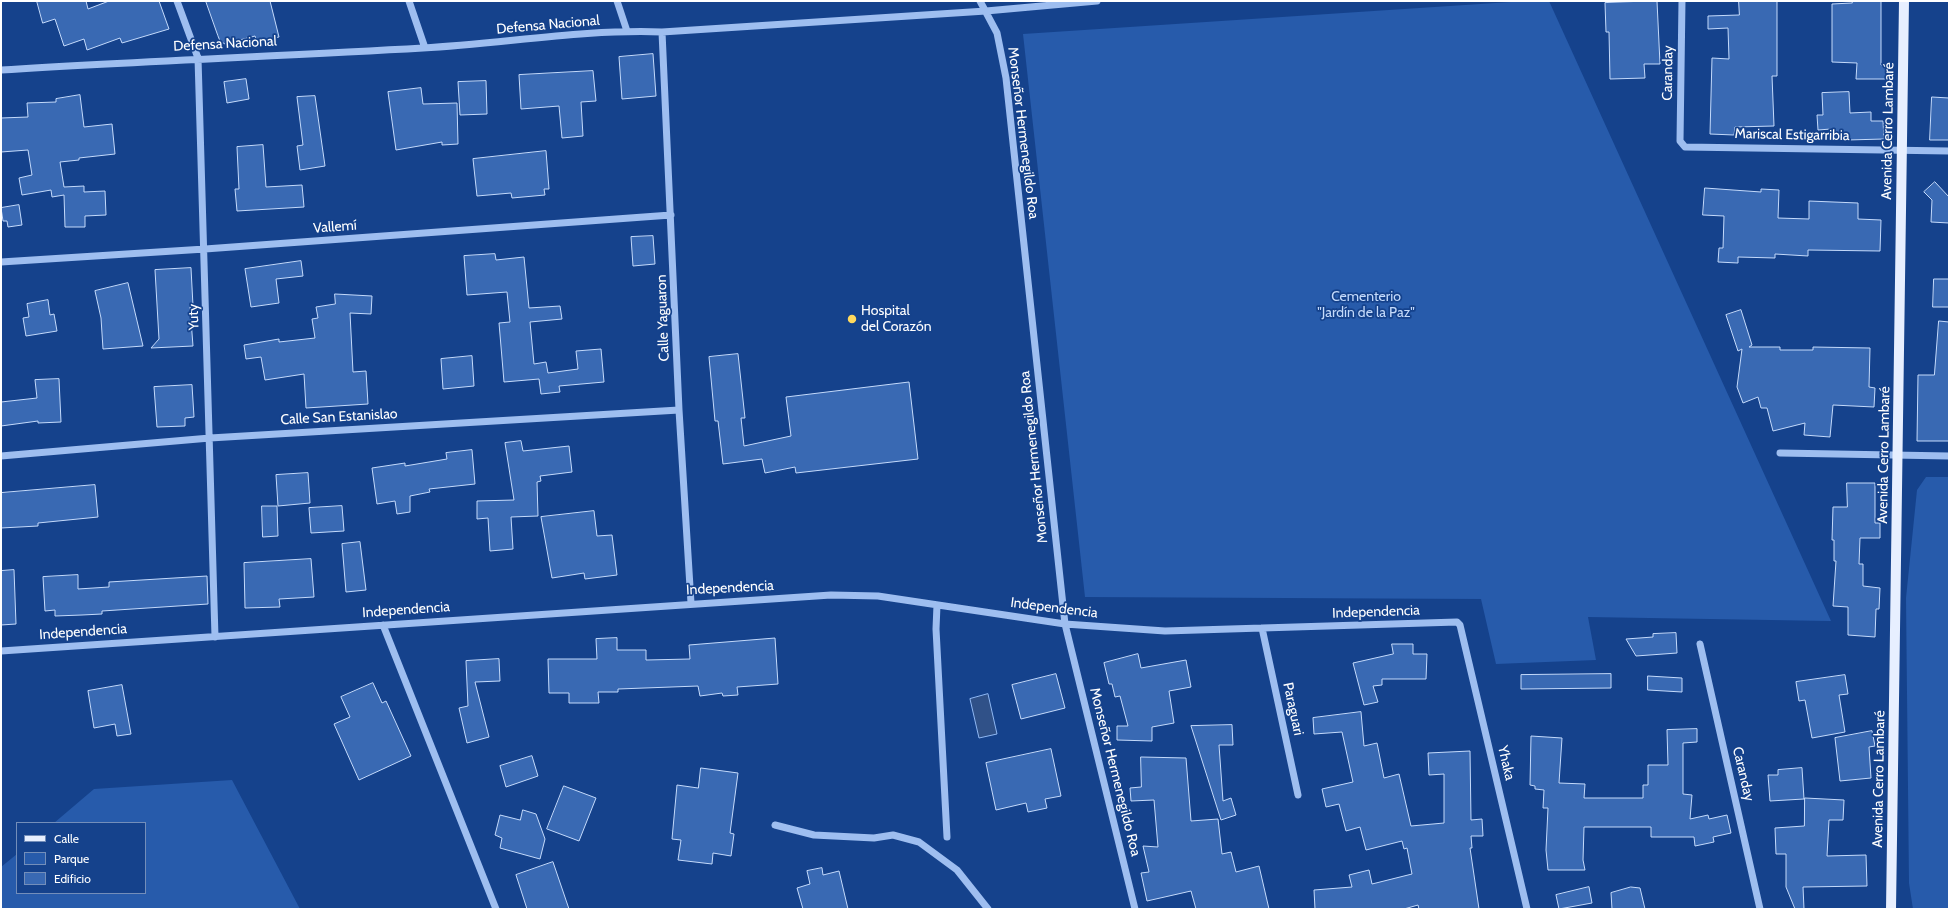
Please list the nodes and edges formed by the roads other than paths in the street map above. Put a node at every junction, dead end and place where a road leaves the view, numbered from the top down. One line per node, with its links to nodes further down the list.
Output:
1 (177, 1): 12 (street, Yuty)
2 (409, 1): 11 (street)
3 (618, 1): 9 (street)
4 (980, 1): 8 (street, Monseñor Hermenegildo Roa)
5 (1097, 1): 8 (street, Defensa Nacional)
6 (1682, 1): 14 (street, Caranday)
7 (1904, 1): 15 (main road, Avenida Cerro Lambaré)
8 (986, 11): 10 (street, Defensa Nacional); 28 (street, Monseñor Hermenegildo Roa)
9 (627, 31): 10 (street, Defensa Nacional); 11 (street, Defensa Nacional)
10 (662, 32): 17 (street, Calle Yaguaron)
11 (425, 48): 12 (street, Defensa Nacional)
12 (198, 58): 13 (street, Defensa Nacional); 18 (street, Yuty)
13 (1, 70)
14 (1682, 145): 15 (street, Mariscal Estigarribia)
15 (1902, 150): 16 (street, Mariscal Estigarribia); 23 (main road, Avenida Cerro Lambaré)
16 (1949, 151)
17 (671, 215): 18 (street, Vallemí); 20 (street, Calle Yaguaron)
18 (205, 249): 19 (street, Vallemí); 21 (street, Yuty)
19 (1, 262)
20 (680, 410): 21 (street, Calle San Estanislao); 26 (street, Calle Yaguaron)
21 (210, 438): 24 (street, Calle San Estanislao); 32 (street, Yuty)
22 (1780, 453): 23 (street)
23 (1898, 455): 25 (street); 43 (main road, Avenida Cerro Lambaré)
24 (1, 456)
25 (1949, 456)
26 (691, 603): 27 (street, Independencia); 30 (street, Independencia)
27 (938, 605): 28 (street, Independencia); 37 (street)
28 (1065, 624): 31 (street, Independencia); 40 (street, Monseñor Hermenegildo Roa)
29 (1459, 624): 31 (street, Independencia); 41 (street, Yhaka)
30 (383, 625): 32 (street, Independencia); 38 (street)
31 (1262, 628): 35 (street, Paraguari)
32 (215, 637): 34 (street, Independencia)
33 (1700, 644): 42 (street, Caranday)
34 (1, 651)
35 (1298, 795)
36 (775, 825): 39 (street)
37 (947, 837)
38 (496, 909)
39 (988, 909)
40 (1134, 909)
41 (1527, 909)
42 (1760, 909)
43 (1891, 909)

